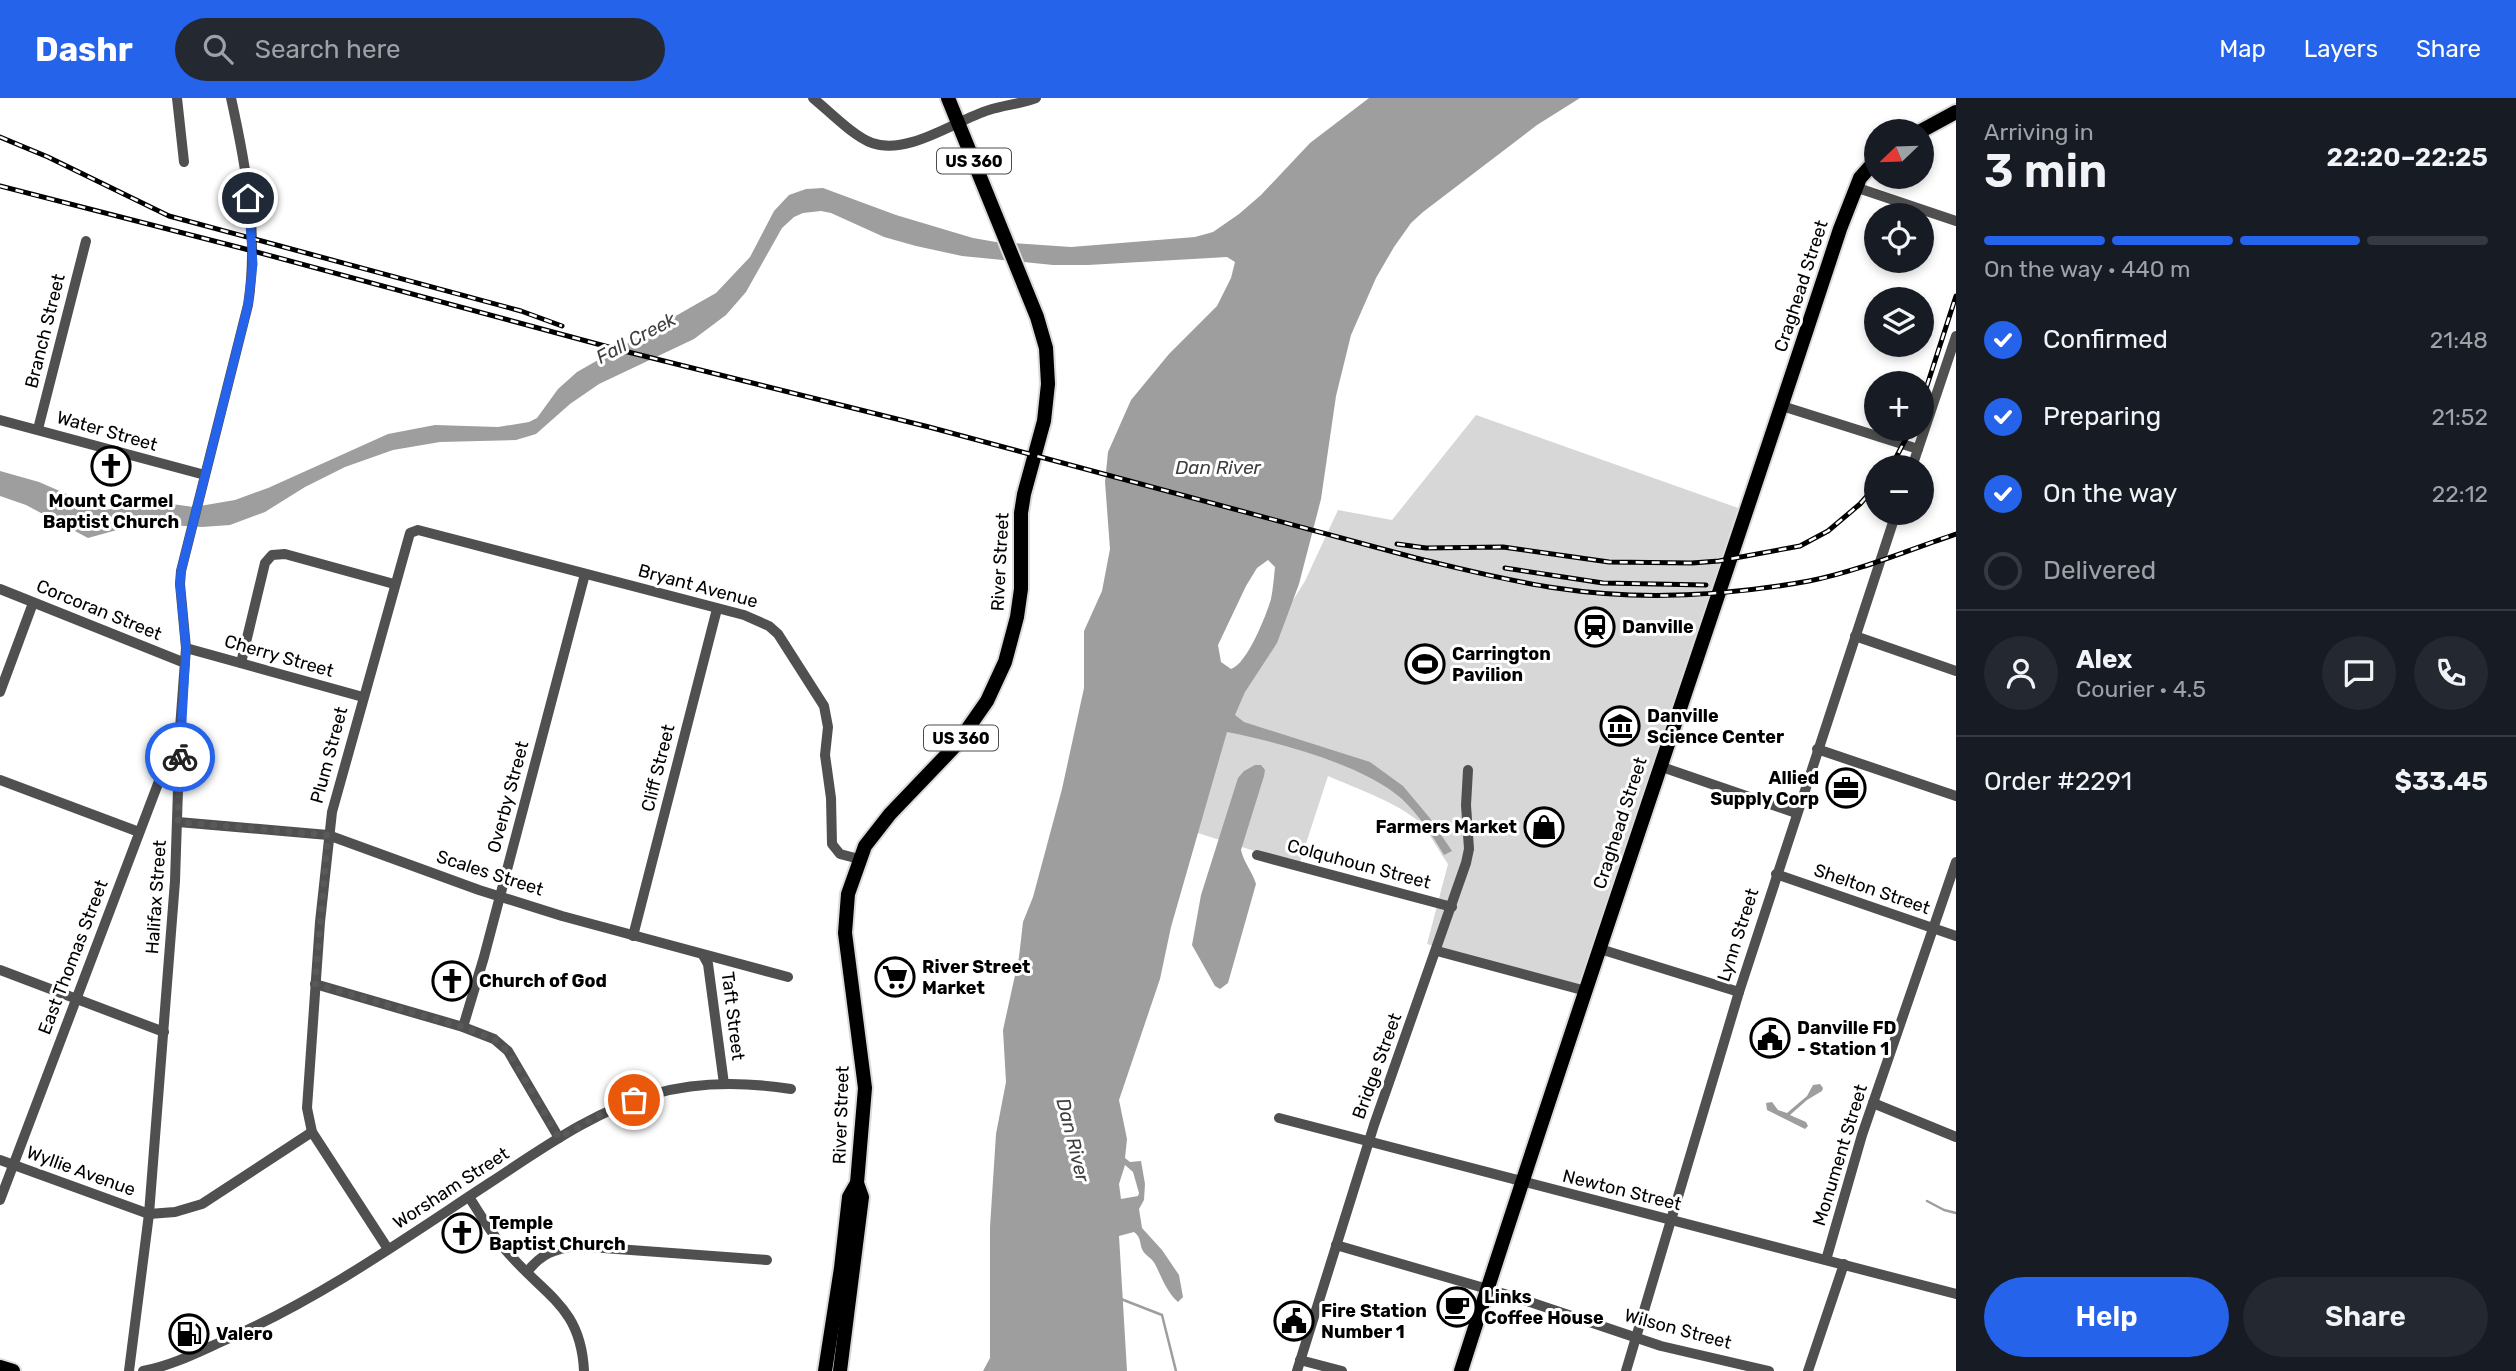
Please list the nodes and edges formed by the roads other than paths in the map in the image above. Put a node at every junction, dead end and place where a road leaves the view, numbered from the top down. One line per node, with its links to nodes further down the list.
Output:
1 (177, 98): 9 (street)
2 (231, 98): 20 (street, Halifax Street)
3 (813, 98): 7 (street)
4 (948, 98): 7 (main road, US 360)
5 (1036, 98): 7 (street)
6 (1956, 112): 8 (main road)
7 (958, 124): 46 (main road, River Street / US 360)
8 (1934, 124)
9 (184, 162)
10 (1864, 171): 11 (main road, Craghead Street)
11 (1855, 187): 12 (street); 15 (main road, Craghead Street)
12 (1956, 221)
13 (86, 241): 17 (street, Branch Street)
14 (1956, 336): 18 (street)
15 (1782, 406): 18 (street); 37 (main road, Craghead Street)
16 (0, 420): 17 (street, Water Street)
17 (38, 429): 20 (street, Water Street)
18 (1918, 449): 19 (street)
19 (1916, 455)
20 (205, 475): 29 (street, Halifax Street)
21 (1892, 525): 28 (street, Lynn Street)
22 (436, 535): 23 (street, Bryant Avenue); 24 (street, Plum Street)
23 (584, 574): 27 (street, Bryant Avenue); 49 (street, Overby Street)
24 (394, 584): 31 (street); 34 (street, Plum Street)
25 (0, 589): 26 (street, Corcoran Street)
26 (33, 603): 30 (street, Corcoran Street); 33 (street)
27 (717, 609): 46 (street, Bryant Avenue); 52 (street, Cliff Street)
28 (1855, 636): 32 (street); 36 (street, Lynn Street)
29 (186, 649): 30 (street, Halifax Street); 31 (street, Cherry Street)
30 (185, 663): 35 (street, Halifax Street)
31 (241, 663): 34 (street, Cherry Street)
32 (1956, 671)
33 (0, 692)
34 (363, 697): 44 (street, Plum Street)
35 (180, 727): 42 (street, Halifax Street); 43 (street, East Thomas Street)
36 (1817, 749): 40 (street); 41 (street, Lynn Street)
37 (1660, 766): 41 (street); 54 (main road, Craghead Street)
38 (1468, 770): 50 (street, Bridge Street)
39 (0, 780): 43 (street)
40 (1956, 796)
41 (1796, 813): 48 (street, Lynn Street)
42 (178, 822): 44 (street, Scales Street); 64 (street, Halifax Street)
43 (139, 832): 62 (street, East Thomas Street)
44 (328, 835): 49 (street, Scales Street); 59 (street, Plum Street)
45 (1256, 855): 50 (street, Colquhoun Street)
46 (859, 859): 76 (main road, River Street / US 360)
47 (1956, 862): 51 (street, Monument Street)
48 (1776, 874): 51 (street, Shelton Street); 61 (street, Lynn Street)
49 (500, 896): 52 (street, Scales Street); 63 (street, Overby Street)
50 (1452, 907): 55 (street, Bridge Street)
51 (1933, 929): 53 (street, Shelton Street); 67 (street, Monument Street)
52 (633, 936): 56 (street, Scales Street)
53 (1956, 936)
54 (1600, 948): 60 (main road, Craghead Street); 61 (street)
55 (1437, 951): 60 (street); 72 (street, Bridge Street)
56 (703, 955): 58 (street, Scales Street); 65 (street, Taft Street)
57 (0, 970): 62 (street)
58 (788, 977)
59 (315, 984): 63 (street); 69 (street, Plum Street)
60 (1586, 991): 75 (main road, Craghead Street)
61 (1738, 992): 80 (street, Lynn Street)
62 (76, 1000): 64 (street); 74 (street, East Thomas Street)
63 (463, 1027): 71 (street)
64 (164, 1032): 79 (street, Halifax Street)
65 (724, 1084): 66 (street, Worsham Street); 71 (street, Worsham Street)
66 (791, 1089)
67 (1873, 1103): 70 (street); 84 (street, Monument Street)
68 (1279, 1118): 72 (street, Newton Street)
69 (312, 1132): 79 (street); 82 (street, Plum Street)
70 (1956, 1136)
71 (559, 1138): 77 (street, Worsham Street)
72 (1369, 1141): 75 (street, Newton Street); 81 (street, Bridge Street)
73 (0, 1160): 74 (street, Wyllie Avenue)
74 (13, 1165): 78 (street, East Thomas Street); 79 (street, Wyllie Avenue)
75 (1523, 1182): 80 (street, Newton Street); 87 (main road, Craghead Street)
76 (857, 1183): 96 (main road, River Street / US 360); 97 (main road, River Street / US 360)
77 (468, 1197): 82 (street, Worsham Street); 86 (street)
78 (0, 1200)
79 (149, 1214): 93 (street, Halifax Street)
80 (1670, 1221): 84 (street, Newton Street); 89 (street, Lynn Street)
81 (1336, 1245): 87 (street, Wilson Street); 90 (street, Bridge Street)
82 (388, 1249): 94 (street, Worsham Street)
83 (767, 1260): 86 (street)
84 (1826, 1260): 85 (street, Newton Street)
85 (1844, 1265): 88 (street, Newton Street); 102 (street)
86 (527, 1272): 95 (street)
87 (1488, 1289): 89 (street, Wilson Street); 99 (main road, Craghead Street)
88 (1956, 1294)
89 (1636, 1337): 100 (street, Lynn Street); 101 (street, Wilson Street)
90 (1299, 1365): 98 (street)
91 (0, 1367): 92 (main road)
92 (13, 1371)
93 (129, 1371)
94 (143, 1371)
95 (584, 1371)
96 (825, 1371)
97 (840, 1371)
98 (1342, 1371)
99 (1461, 1371)
100 (1626, 1371)
101 (1769, 1371)
102 (1808, 1371)

